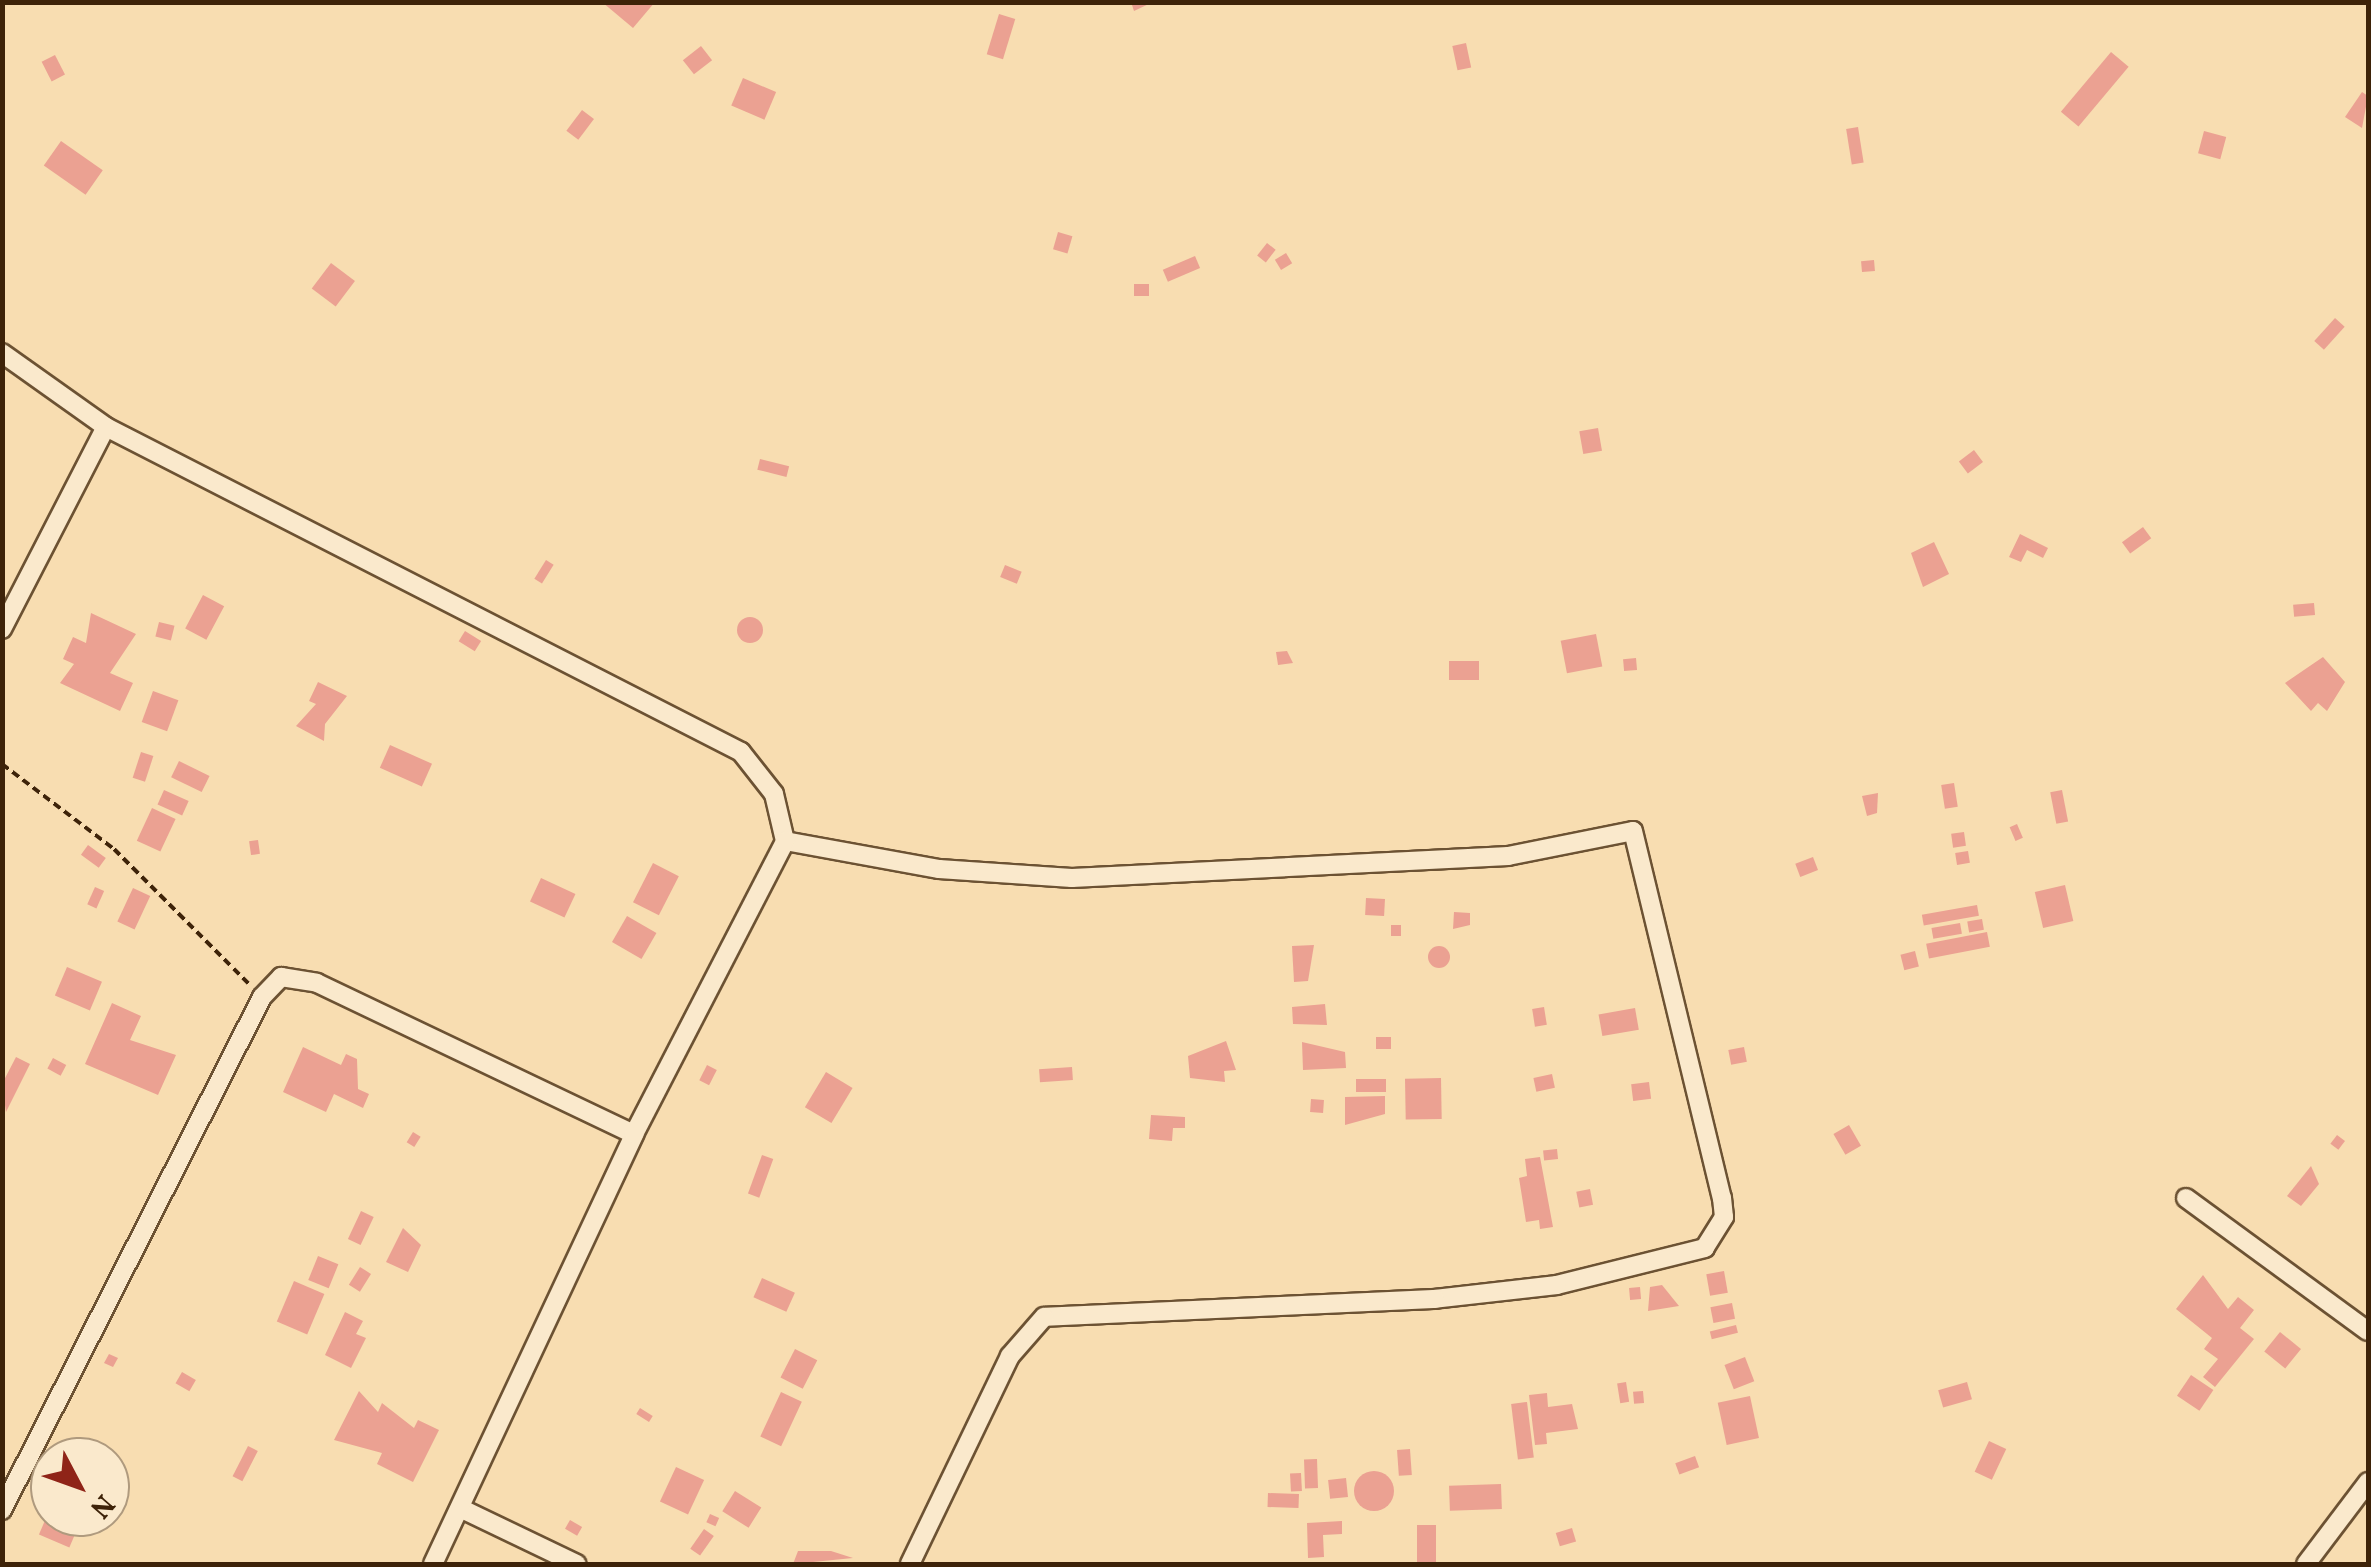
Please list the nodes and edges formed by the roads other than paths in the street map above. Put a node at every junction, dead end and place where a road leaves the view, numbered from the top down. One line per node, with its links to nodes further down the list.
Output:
1 (2, 353): 2 (street)
2 (106, 427): 3 (street); 4 (street)
3 (2, 629)
4 (785, 840): 5 (street); 13 (street)
5 (634, 1134): 9 (street); 10 (street)
6 (2186, 1198): 7 (street)
7 (2368, 1331)
8 (2368, 1482): 14 (street)
9 (462, 1508): 11 (street); 12 (street)
10 (2, 1510)
11 (433, 1564)
12 (578, 1564)
13 (910, 1564)
14 (2306, 1564)

